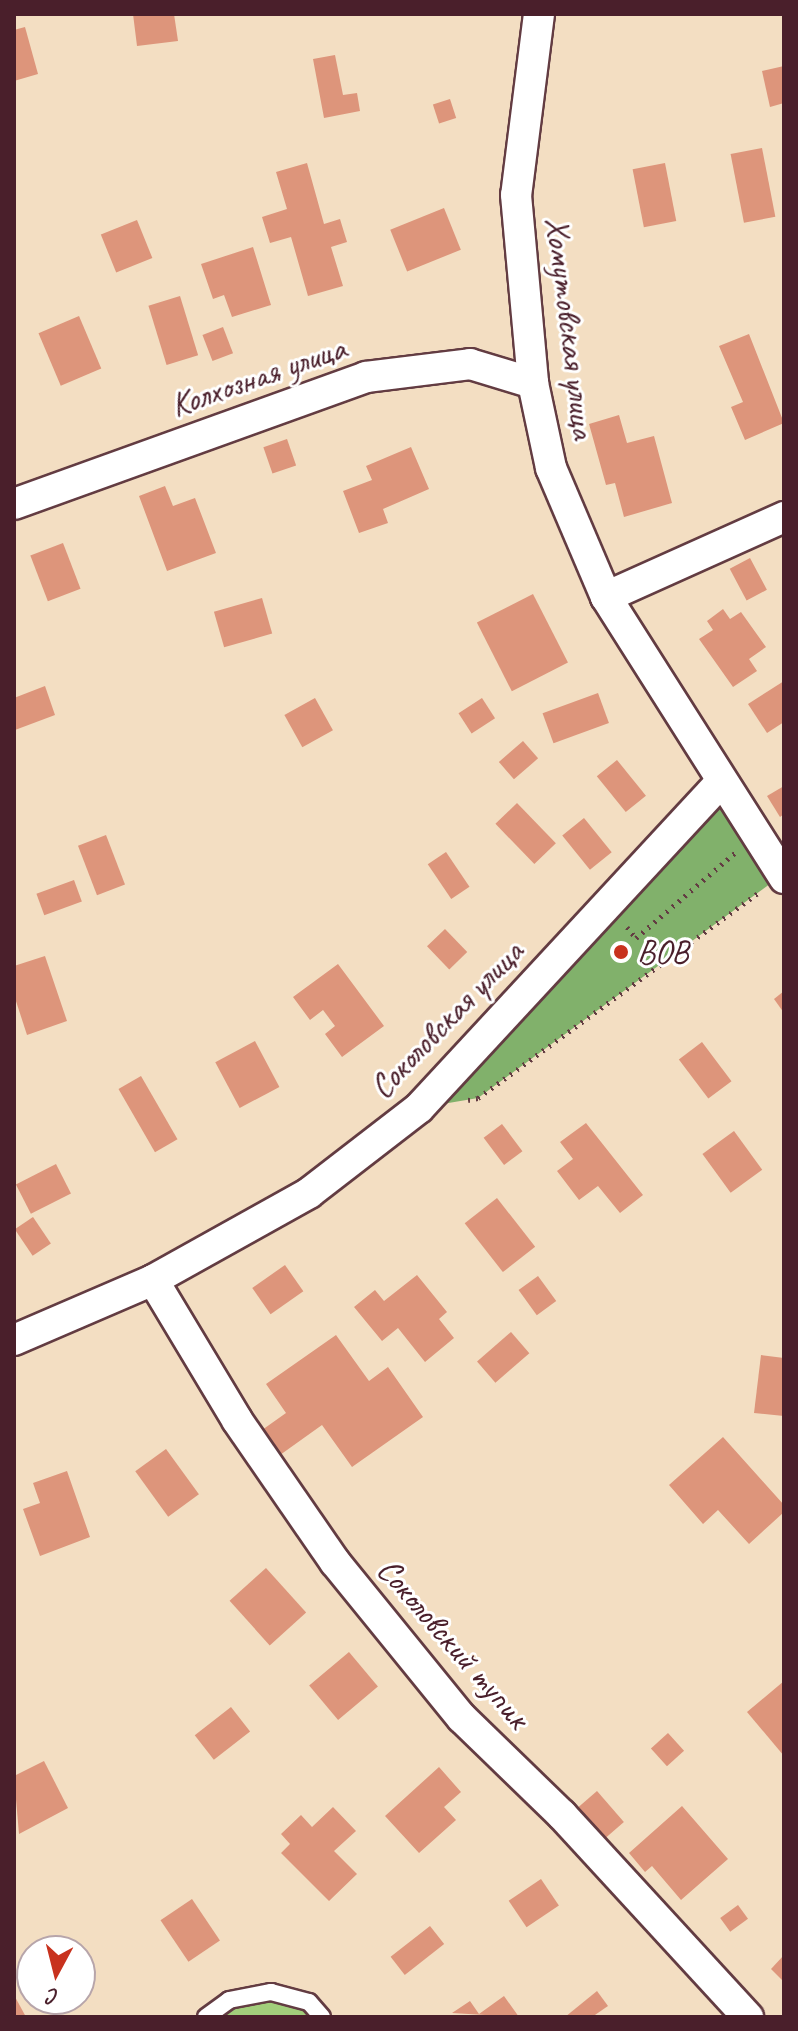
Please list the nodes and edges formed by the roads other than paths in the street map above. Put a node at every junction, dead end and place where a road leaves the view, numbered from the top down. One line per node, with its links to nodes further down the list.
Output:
1 (539, 14): 2 (street, Хомутовская улица)
2 (533, 383): 3 (street, Колхозная улица); 5 (street, Хомутовская улица)
3 (14, 504)
4 (784, 517): 5 (street)
5 (606, 597): 6 (street, Хомутовская улица)
6 (719, 784): 7 (street, Хомутовская улица); 8 (street, Соколовская улица)
7 (783, 877)
8 (153, 1280): 9 (street, Соколовская улица); 12 (street, Соколовский тупик)
9 (14, 1340)
10 (206, 2017): 11 (lane)
11 (322, 2017)
12 (748, 2017)

